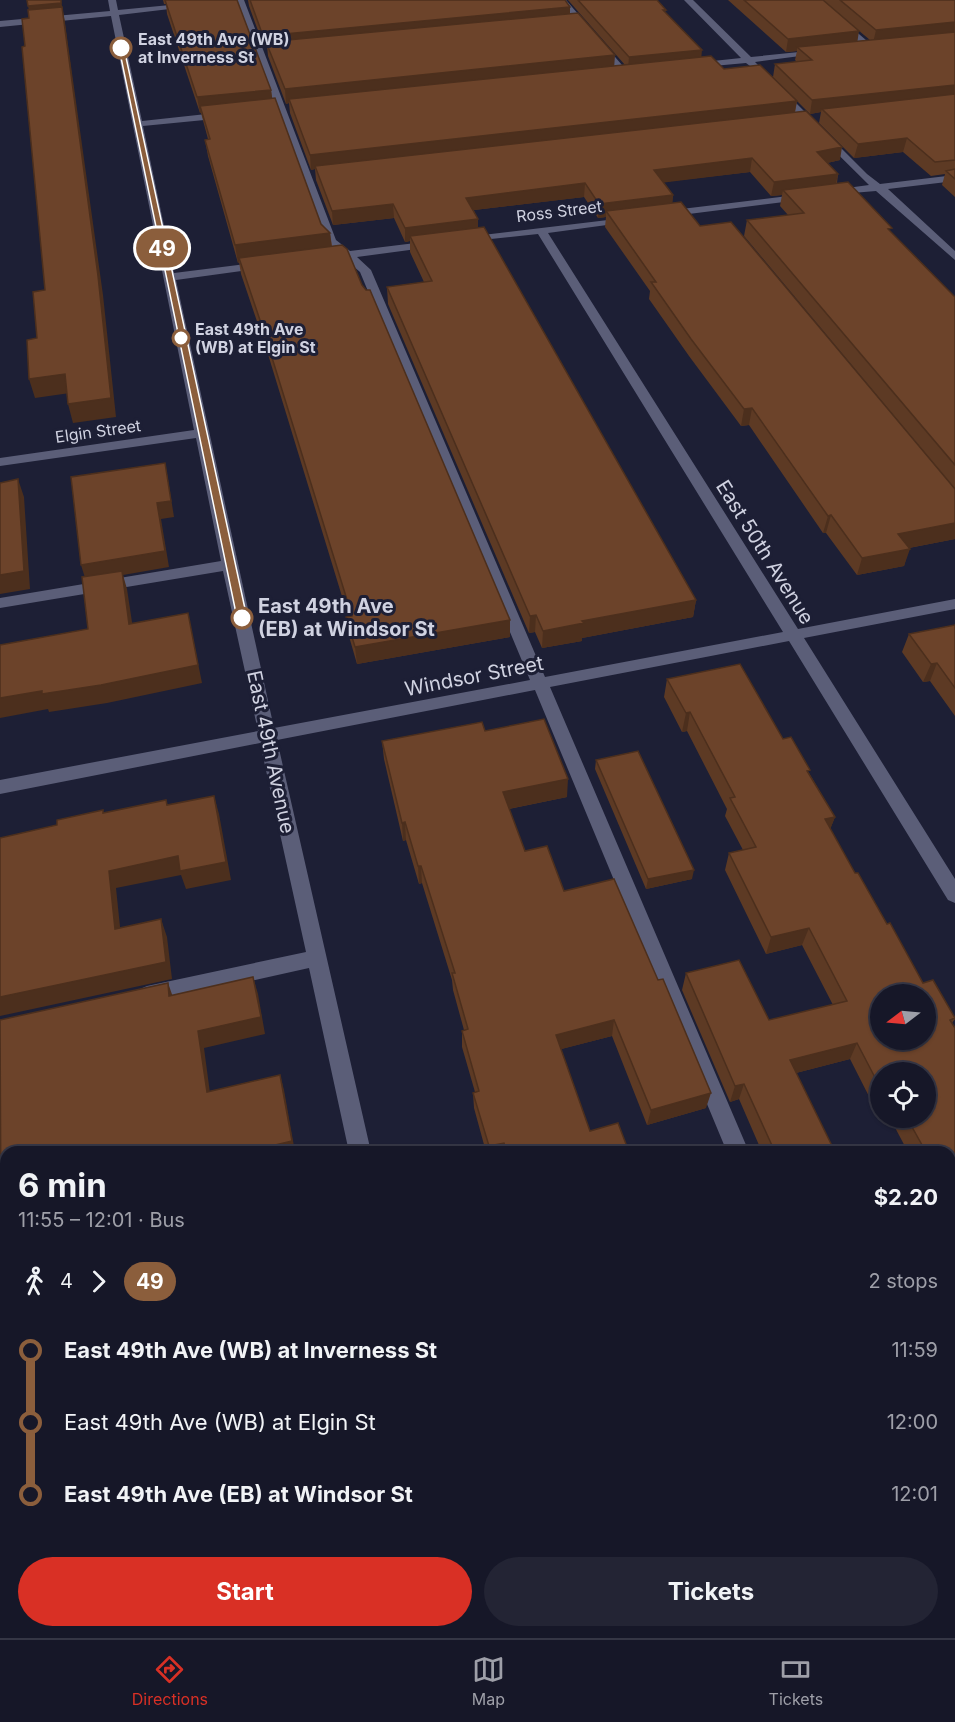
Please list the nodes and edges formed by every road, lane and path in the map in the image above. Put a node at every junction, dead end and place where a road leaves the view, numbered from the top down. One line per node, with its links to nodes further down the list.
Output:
1 (562, 0): 8 (street)
2 (687, 0): 17 (street)
3 (814, 0): 12 (street)
4 (244, 1): 5 (street); 16 (street)
5 (229, 3)
6 (198, 6): 7 (street)
7 (113, 7): 10 (street); 31 (street, East 49th Avenue)
8 (581, 21): 9 (street); 20 (street)
9 (569, 22)
10 (0, 24)
11 (880, 46): 12 (street)
12 (870, 48): 13 (street)
13 (858, 49)
14 (272, 51): 16 (street)
15 (834, 51): 17 (street)
16 (260, 52): 25 (street)
17 (748, 60): 18 (street); 22 (street)
18 (678, 68)
19 (636, 72): 20 (street)
20 (625, 74): 21 (street)
21 (613, 75)
22 (766, 78)
23 (774, 86): 29 (street)
24 (294, 107): 25 (street)
25 (282, 108): 26 (street); 33 (street)
26 (270, 110)
27 (234, 114): 31 (street)
28 (818, 117): 29 (street)
29 (807, 119): 30 (street); 35 (street)
30 (796, 120)
31 (137, 124): 41 (street, East 49th Avenue)
32 (319, 174): 33 (street)
33 (307, 176): 37 (street)
34 (955, 178): 35 (street, Ross Street)
35 (878, 188): 36 (street, Ross Street); 39 (street)
36 (541, 230): 37 (street, Ross Street); 47 (street, East 50th Avenue)
37 (347, 255): 38 (street, Ross Street); 48 (street)
38 (325, 257)
39 (955, 257)
40 (280, 263): 41 (street)
41 (168, 277): 42 (street, East 49th Avenue)
42 (202, 433): 43 (street, Elgin Street); 44 (street, East 49th Avenue)
43 (0, 462)
44 (230, 565): 45 (street); 49 (street, East 49th Avenue)
45 (0, 603)
46 (955, 604): 47 (street, Windsor Street)
47 (792, 636): 48 (street, Windsor Street); 51 (street, East 50th Avenue)
48 (540, 684): 49 (street, Windsor Street); 55 (street)
49 (269, 737): 50 (street, Windsor Street); 52 (street, East 49th Avenue)
50 (0, 787)
51 (955, 895)
52 (315, 958): 53 (street); 54 (street, East 49th Avenue)
53 (126, 1000)
54 (359, 1146)
55 (735, 1146)

